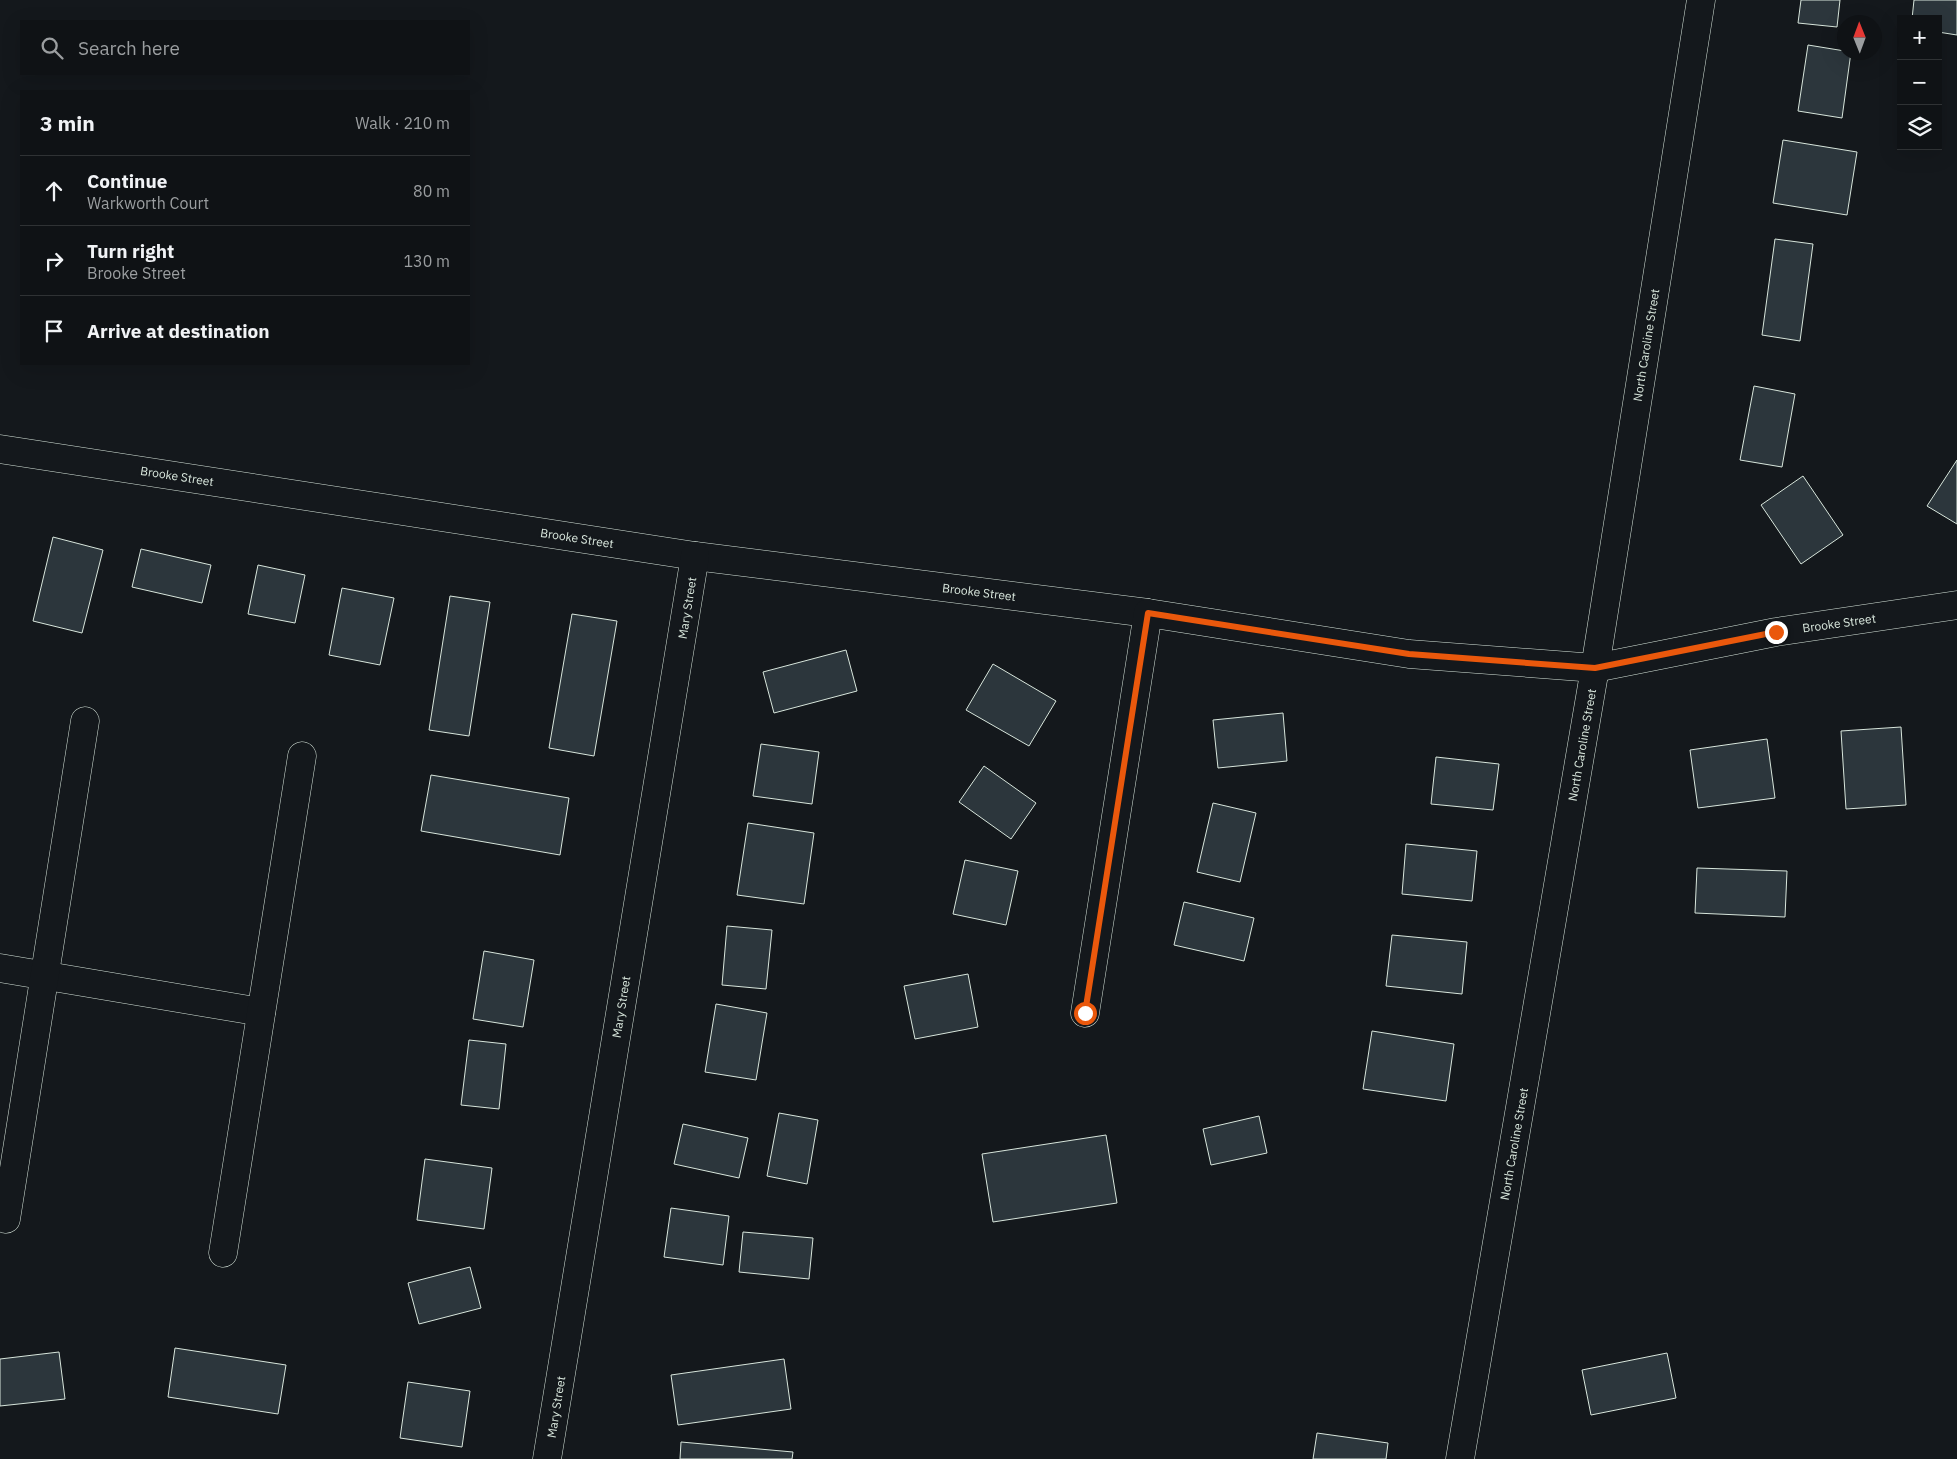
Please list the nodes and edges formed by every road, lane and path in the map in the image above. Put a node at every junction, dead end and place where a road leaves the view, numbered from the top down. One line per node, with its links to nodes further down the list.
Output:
1 (1701, 0): 6 (street, North Caroline Street)
2 (0, 449): 3 (street, Brooke Street)
3 (696, 556): 5 (street, Brooke Street); 15 (street, Mary Street)
4 (1957, 606): 6 (street, Brooke Street)
5 (1148, 613): 6 (street, Brooke Street); 12 (street)
6 (1595, 668): 16 (street, North Caroline Street)
7 (85, 721): 10 (street)
8 (302, 756): 11 (street)
9 (0, 968): 10 (street)
10 (45, 976): 11 (street); 13 (street)
11 (261, 1012): 14 (street)
12 (1085, 1013)
13 (6, 1220)
14 (223, 1253)
15 (548, 1459)
16 (1460, 1459)

